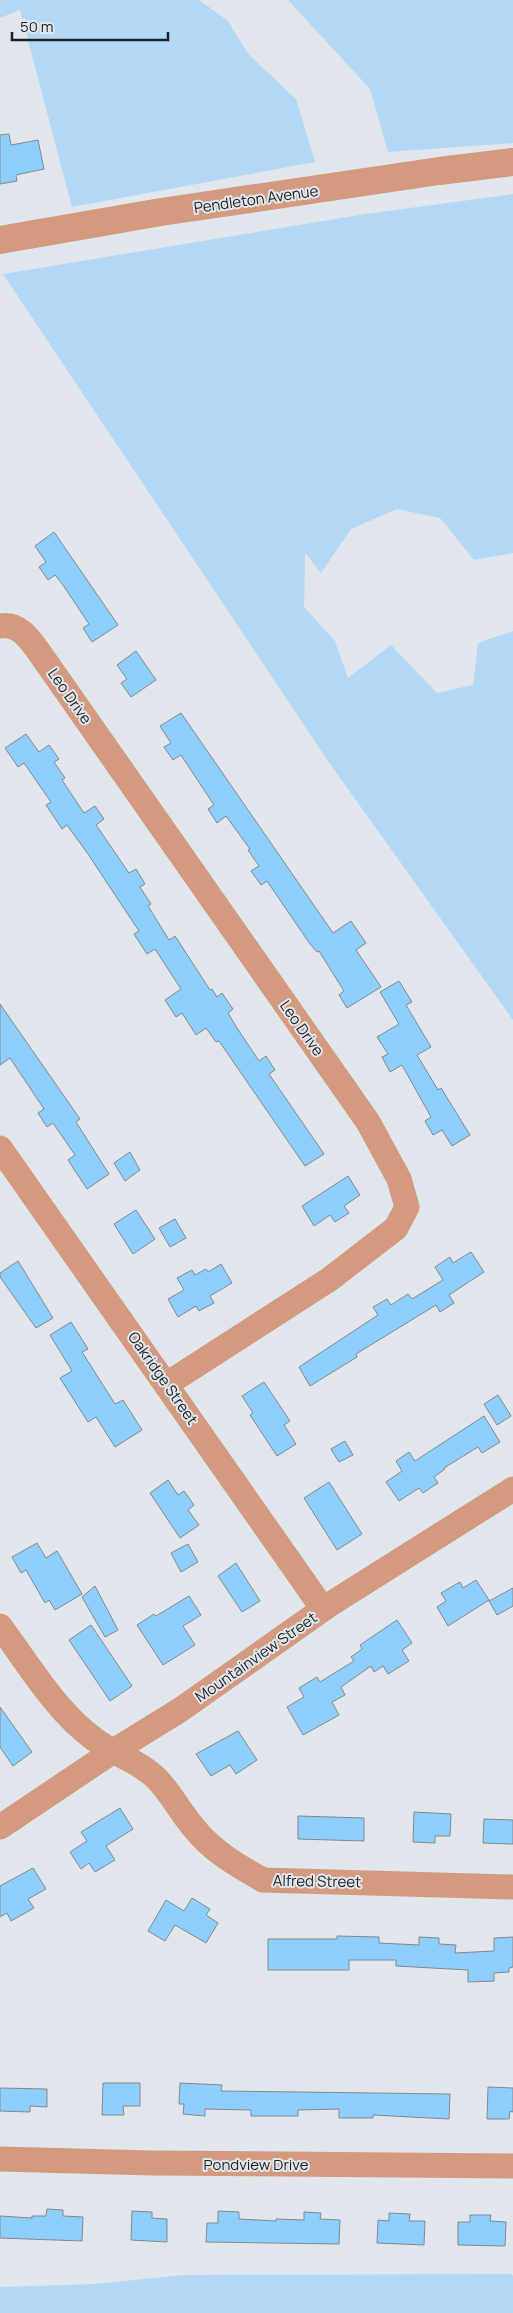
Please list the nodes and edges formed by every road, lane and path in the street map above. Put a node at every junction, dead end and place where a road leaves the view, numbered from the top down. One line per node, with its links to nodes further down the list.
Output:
1 (513, 162): 2 (street, Pendleton Avenue)
2 (0, 240)
3 (0, 626): 5 (street, Leo Drive)
4 (0, 1148): 5 (street, Oakridge Street)
5 (167, 1384): 7 (street, Oakridge Street)
6 (513, 1489): 7 (street, Mountainview Street)
7 (324, 1609): 9 (street, Mountainview Street)
8 (0, 1626): 9 (street, Alfred Street)
9 (112, 1752): 10 (street, Mountainview Street); 11 (street, Alfred Street)
10 (0, 1827)
11 (513, 1887)
12 (0, 2159): 13 (street, Pondview Drive)
13 (513, 2166)

